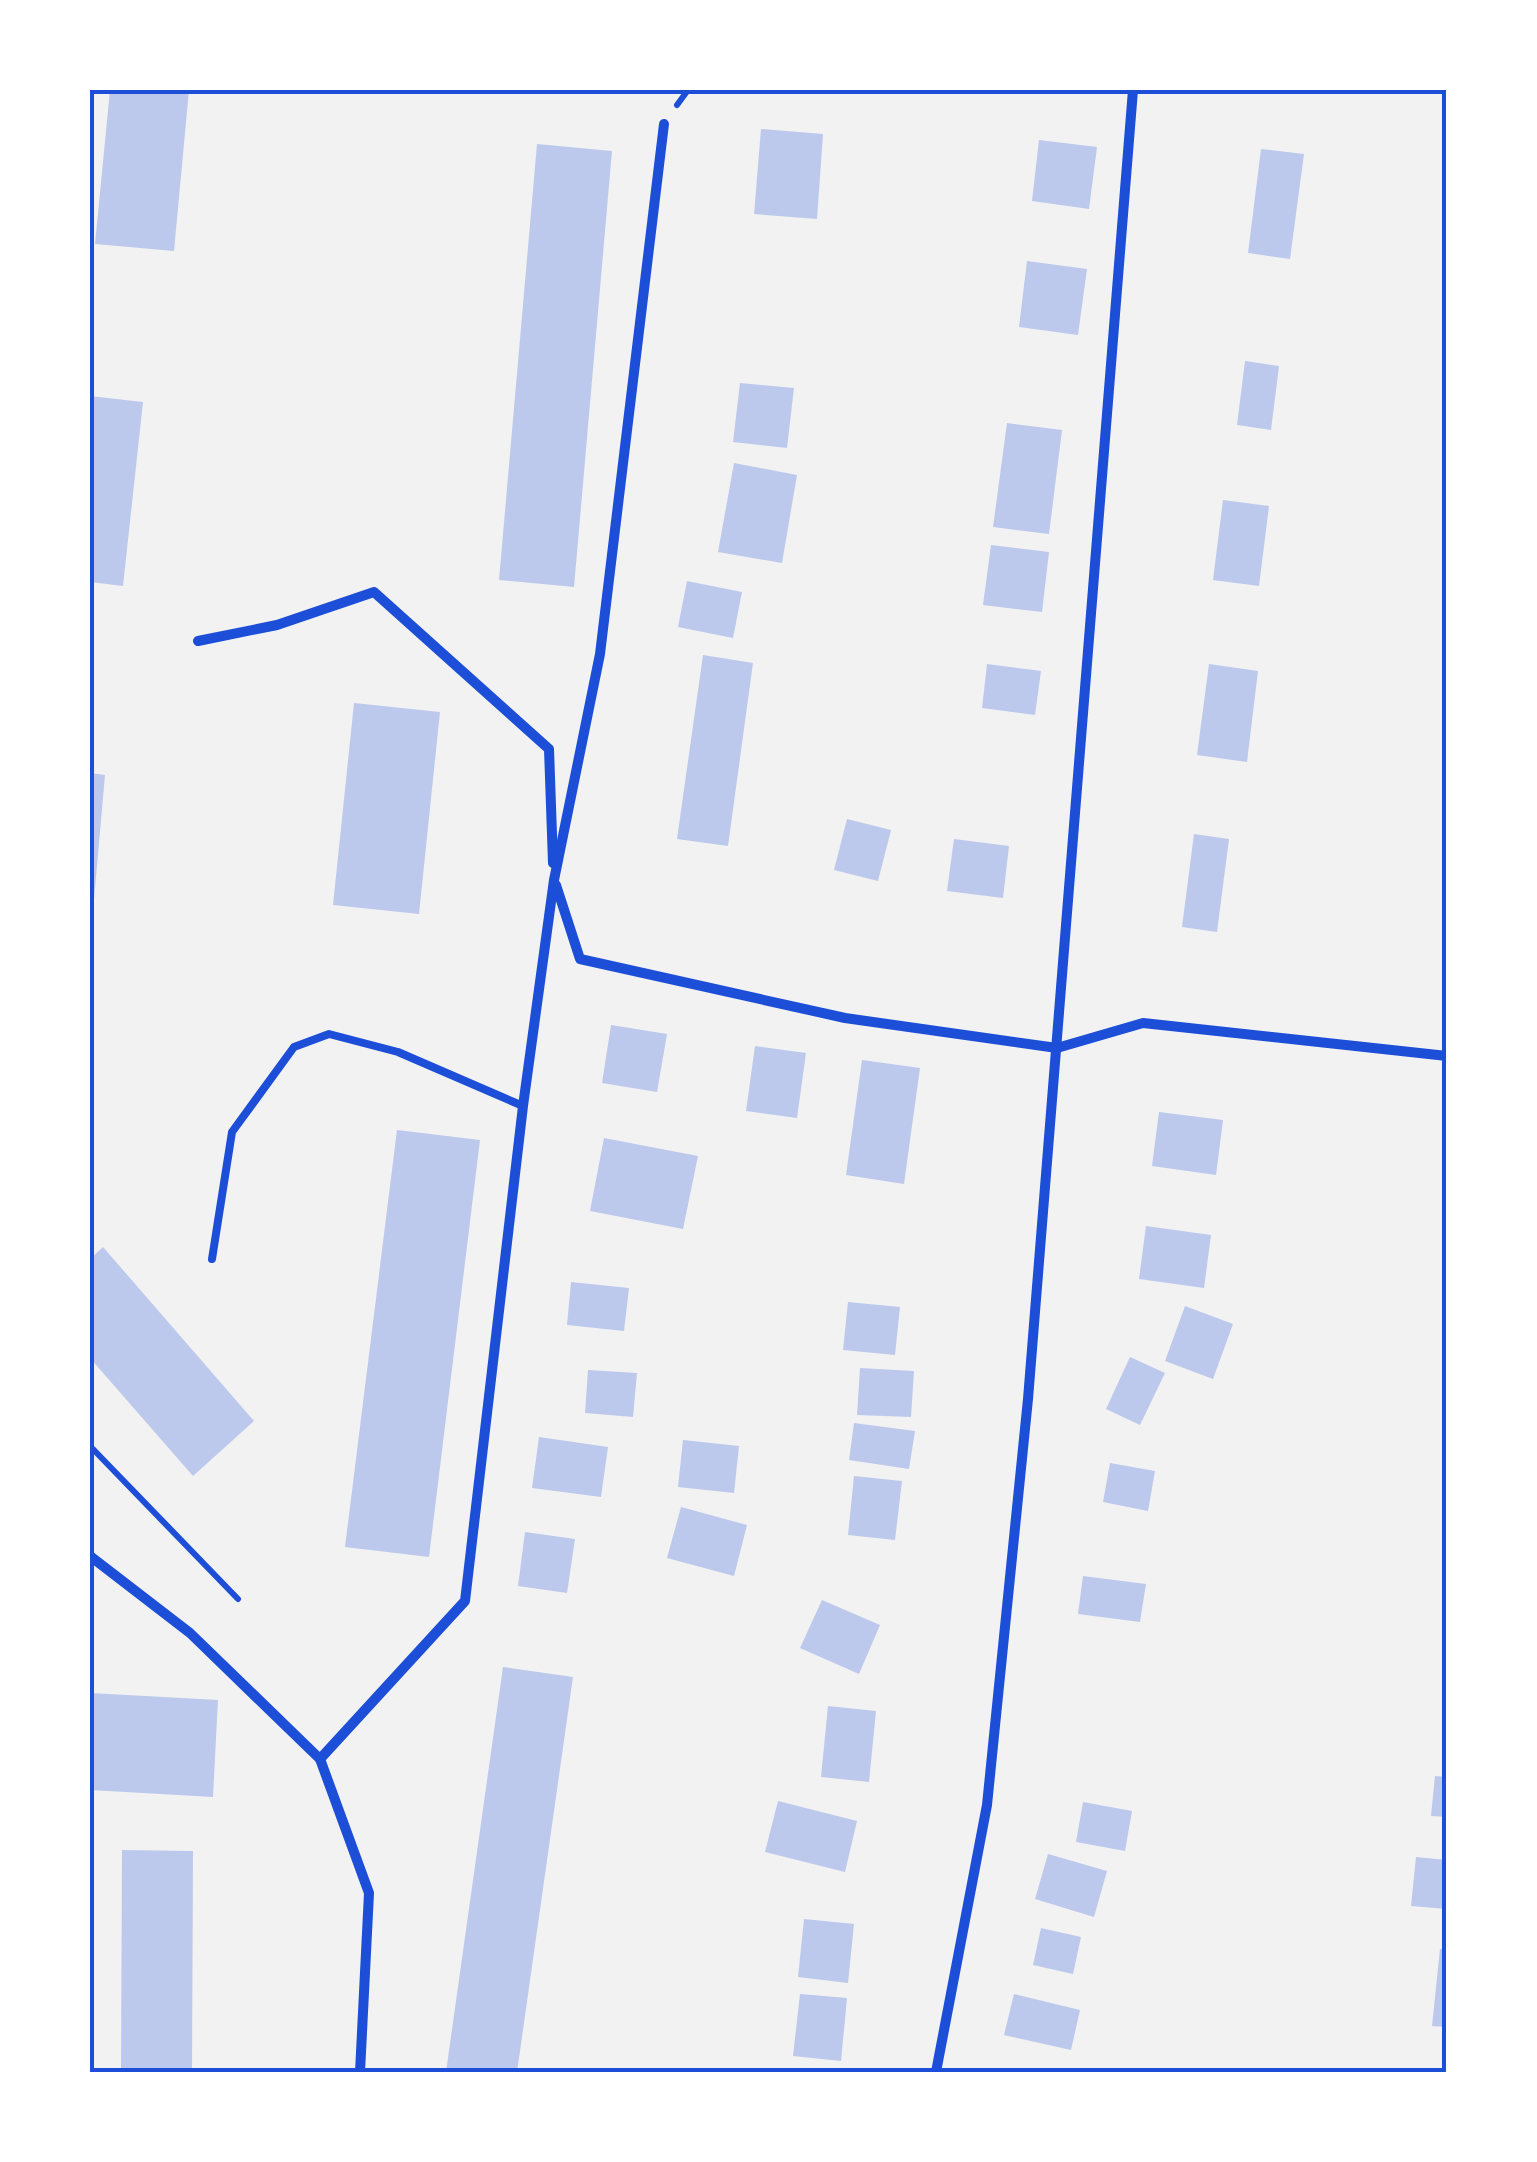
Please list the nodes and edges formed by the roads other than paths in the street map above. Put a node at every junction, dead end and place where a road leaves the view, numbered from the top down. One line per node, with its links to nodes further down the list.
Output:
1 (1133, 90): 5 (street)
2 (664, 124): 4 (street)
3 (198, 640): 4 (street)
4 (554, 880): 5 (street); 7 (street)
5 (1057, 1048): 6 (street); 12 (street)
6 (1447, 1056)
7 (523, 1106): 8 (lane); 10 (street)
8 (212, 1259)
9 (90, 1556): 10 (street)
10 (320, 1759): 11 (street)
11 (360, 2072)
12 (936, 2072)

